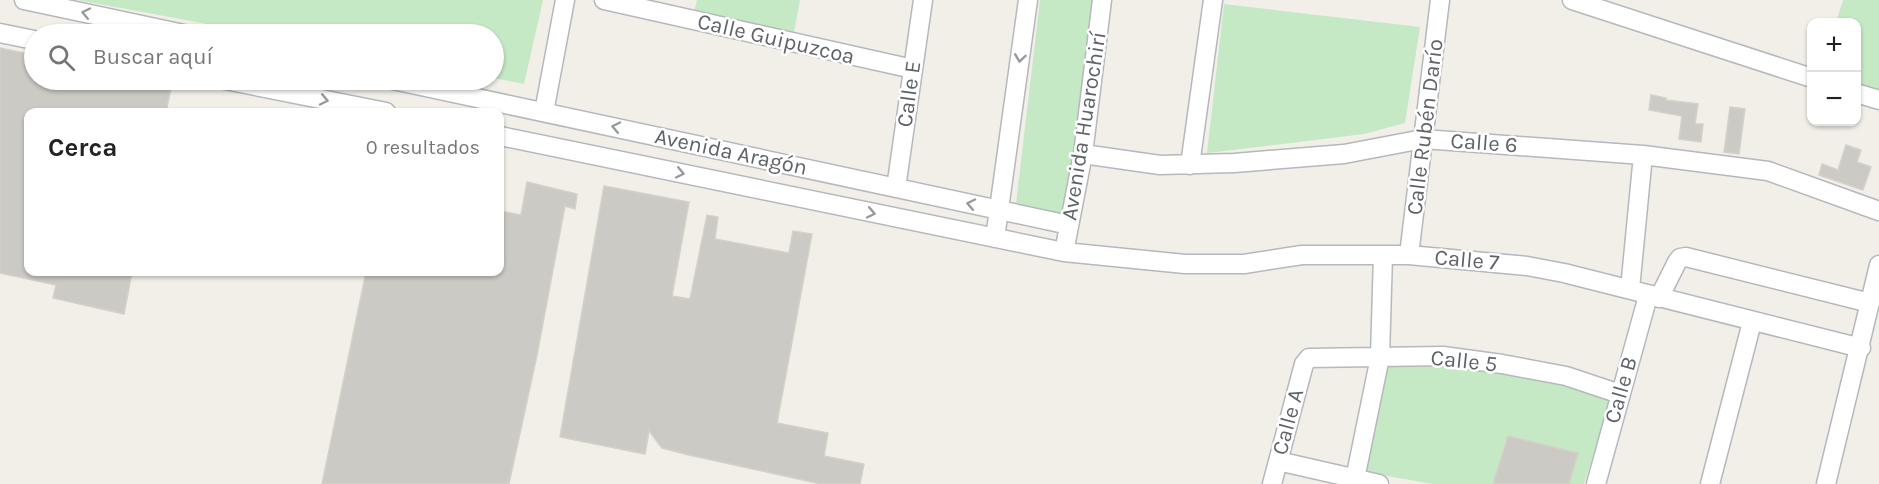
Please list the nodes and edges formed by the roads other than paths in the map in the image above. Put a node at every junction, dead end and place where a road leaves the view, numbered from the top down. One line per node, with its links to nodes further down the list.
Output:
1 (24, 0): 10 (street, one-way to 1)
2 (565, 0): 20 (street)
3 (604, 0): 13 (street, Calle Guipuzcoa)
4 (922, 0): 13 (street, Calle E)
5 (1029, 0): 27 (street, one-way to 27)
6 (1102, 0): 23 (street, Avenida Huarochirí)
7 (1213, 0): 25 (street)
8 (1440, 0): 22 (street, Calle Rubén Darío)
9 (1572, 0): 14 (street)
10 (137, 24)
11 (0, 33): 12 (street)
12 (24, 38)
13 (913, 69): 26 (street, Calle E)
14 (1807, 76)
15 (275, 90): 19 (street, one-way to 19)
16 (440, 90): 20 (street, Avenida Aragón)
17 (1861, 94): 18 (street)
18 (1879, 100)
19 (366, 108)
20 (544, 112): 26 (street, Avenida Aragón, one-way to 20)
21 (504, 137): 30 (street, Avenida Aragón, one-way to 30)
22 (1423, 139): 24 (street, Calle 6); 25 (street, Calle 6); 33 (street, Calle Rubén Darío)
23 (1083, 154): 25 (street, Calle 6); 29 (street, Avenida Huarochirí)
24 (1643, 155): 28 (street, Calle 6); 35 (street)
25 (1190, 165)
26 (896, 188): 27 (street, Avenida Aragón, one-way to 26)
27 (999, 210): 29 (street, Avenida Aragón); 30 (street)
28 (1879, 211)
29 (1069, 225): 31 (street, Avenida Huarochirí)
30 (996, 238): 31 (street, Avenida Aragón)
31 (1064, 252): 32 (street, Calle 7)
32 (1383, 255): 33 (street, Calle 7); 40 (street)
33 (1409, 255): 35 (street, Calle 7)
34 (1879, 265): 37 (street)
35 (1630, 289): 36 (street, Calle 7)
36 (1653, 297): 37 (street, Calle B); 38 (street, Calle 7); 42 (street, Calle B)
37 (1870, 303): 39 (street)
38 (1752, 322): 39 (street, Calle 7); 48 (street)
39 (1867, 343): 49 (street)
40 (1380, 357): 41 (street, Calle 5); 42 (street, Calle 5); 44 (street)
41 (1306, 360): 43 (street, Calle A)
42 (1620, 394): 47 (street, Calle B)
43 (1278, 461): 44 (street); 45 (street, Calle A)
44 (1355, 479): 46 (street)
45 (1272, 484)
46 (1379, 484)
47 (1596, 484)
48 (1710, 484)
49 (1826, 484)

